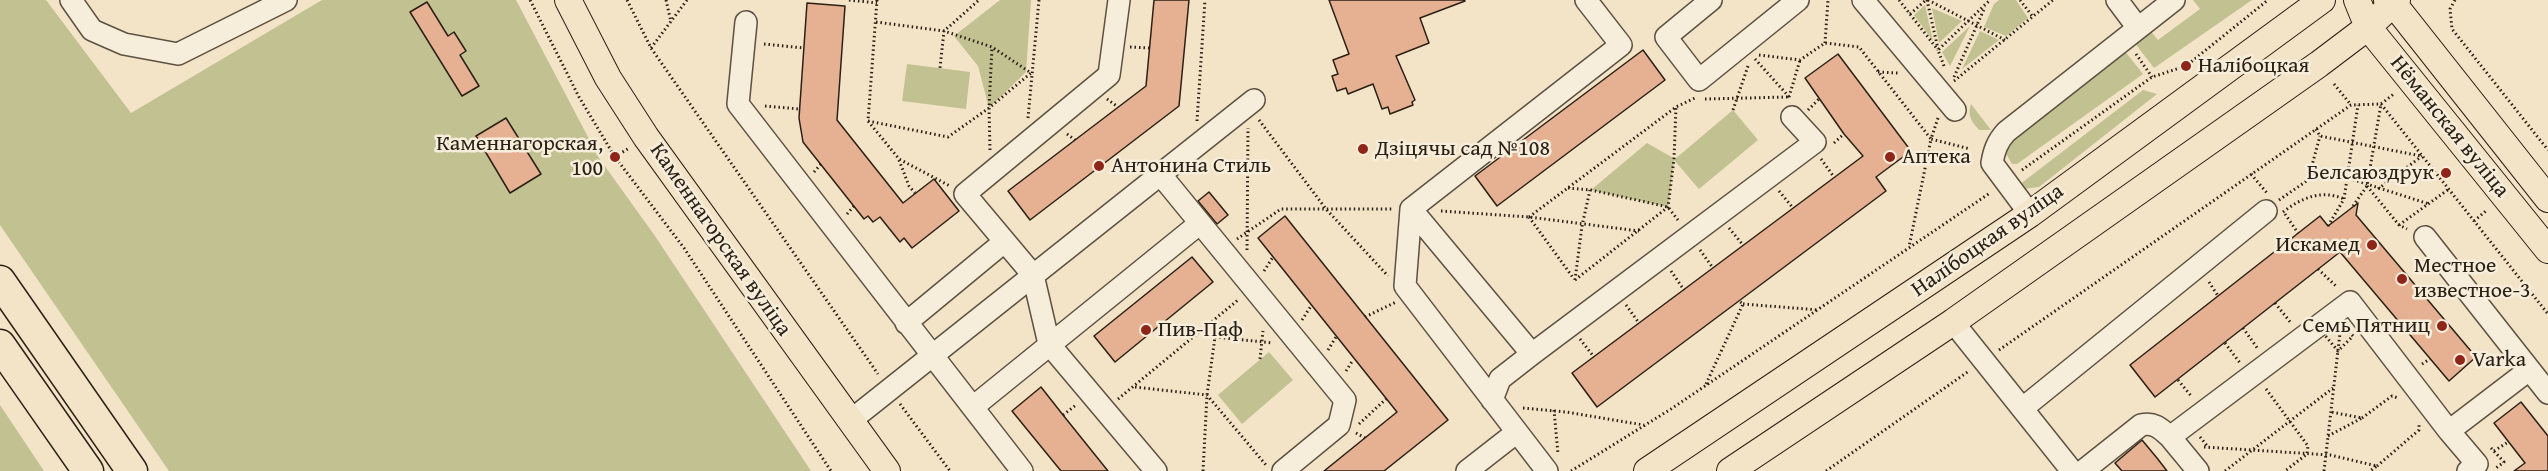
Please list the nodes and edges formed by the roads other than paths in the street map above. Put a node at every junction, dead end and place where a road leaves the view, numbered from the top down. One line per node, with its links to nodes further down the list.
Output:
1 (71, 0): 2 (lane)
2 (286, 0)
3 (568, 0): 42 (main road, Каменнагорская вуліца)
4 (1119, 0): 27 (lane)
5 (1586, 0): 22 (lane)
6 (1711, 0): 7 (lane)
7 (1798, 0)
8 (1863, 0): 19 (lane)
9 (2117, 0): 16 (lane)
10 (2174, 0): 16 (lane)
11 (2322, 0): 24 (main road, Налібоцкая вуліца)
12 (2356, 0): 15 (main road, Нёманская вуліца)
13 (2392, 1): 15 (main road, Налібоцкая вуліца); 21 (main road, Нёманская вуліца)
14 (746, 22): 32 (lane)
15 (2368, 27): 28 (main road, Нёманская вуліца); 31 (main road, Налібоцкая вуліца)
16 (2138, 28): 24 (lane)
17 (1251, 102): 20 (lane)
18 (1795, 109): 35 (lane)
19 (1948, 109)
20 (1160, 174): 25 (lane); 29 (lane)
21 (2548, 199)
22 (1411, 209): 35 (lane); 39 (lane)
23 (2272, 211): 41 (lane)
24 (2030, 214): 55 (main road, Налібоцкая вуліца)
25 (1199, 224): 33 (lane); 53 (lane)
26 (2425, 237): 37 (lane)
27 (1004, 242): 29 (lane); 32 (lane)
28 (2548, 250)
29 (1033, 275): 33 (lane); 36 (lane)
30 (0, 280): 49 (highway)
31 (1953, 322): 41 (lane); 47 (main road, Налібоцкая вуліца)
32 (906, 323): 36 (lane)
33 (1049, 344): 40 (lane); 52 (lane)
34 (0, 345): 48 (highway)
35 (1532, 354): 39 (lane)
36 (932, 356): 40 (lane); 42 (lane)
37 (2529, 370): 38 (lane); 43 (lane)
38 (2548, 393)
39 (1492, 400): 44 (lane)
40 (973, 407): 51 (lane)
41 (2023, 408): 56 (lane)
42 (850, 421): 50 (main road, Каменнагорская вуліца)
43 (2448, 431): 45 (lane); 59 (lane)
44 (1517, 432): 46 (lane); 54 (lane)
45 (2170, 437): 57 (lane); 58 (lane)
46 (1553, 464)
47 (1742, 468)
48 (88, 471)
49 (132, 471)
50 (887, 471)
51 (1022, 471)
52 (1156, 471)
53 (1283, 471)
54 (1467, 471)
55 (1647, 471)
56 (2072, 471)
57 (2083, 471)
58 (2198, 471)
59 (2468, 471)

